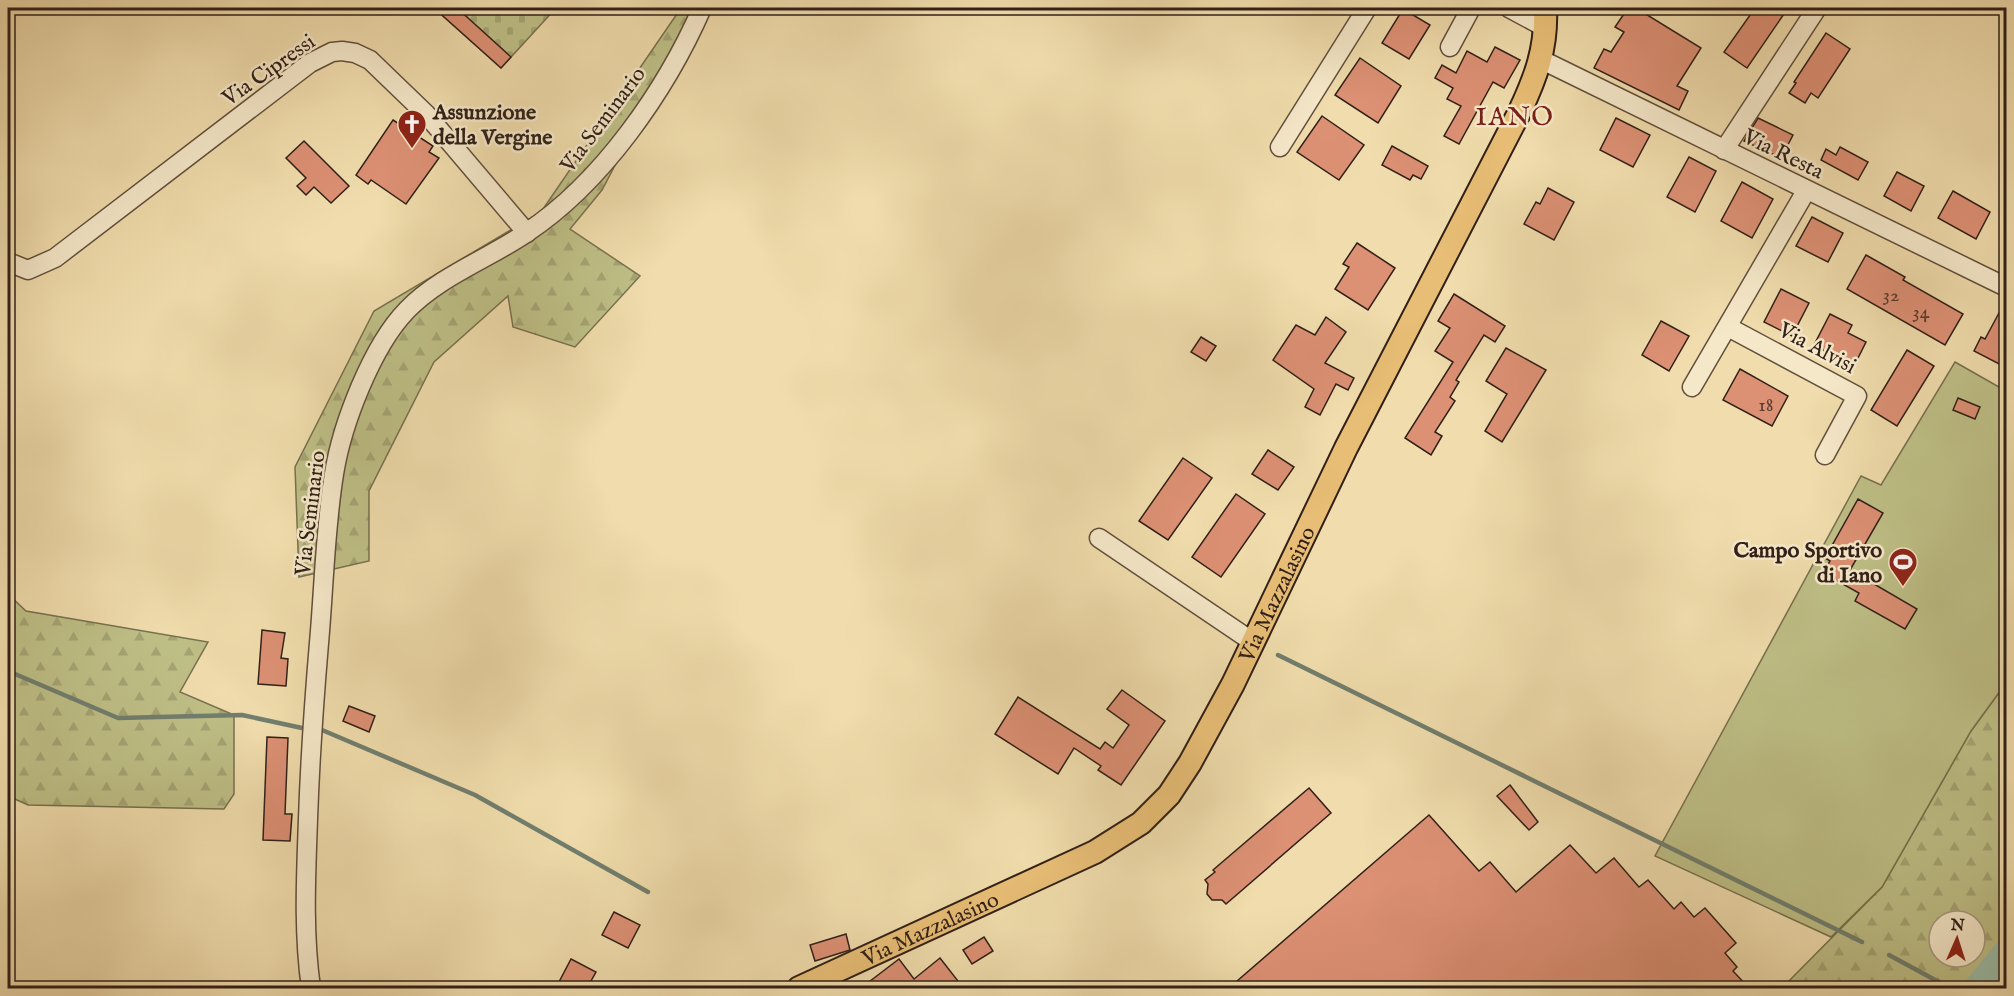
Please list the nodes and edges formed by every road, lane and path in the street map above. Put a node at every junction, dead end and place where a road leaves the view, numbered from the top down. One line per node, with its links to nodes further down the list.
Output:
1 (702, 8): 12 (street, Via Seminario)
2 (1367, 8): 9 (street)
3 (1471, 8): 7 (street)
4 (1509, 8): 6 (street)
5 (1817, 8): 10 (street)
6 (1545, 18): 8 (main road, Via Mazzalasino)
7 (1450, 47)
8 (1542, 60): 10 (street, Via Resta); 19 (main road, Via Mazzalasino)
9 (1280, 147)
10 (1724, 150): 11 (street, Via Resta)
11 (1806, 191): 14 (street, Via Resta); 15 (street)
12 (527, 233): 13 (street, Via Cipressi); 20 (street, Via Seminario)
13 (8, 262)
14 (2007, 287)
15 (1728, 327): 16 (street); 17 (street, Via Alvisi)
16 (1692, 387)
17 (1825, 455)
18 (1099, 538): 19 (street)
19 (1253, 642): 21 (main road, Via Mazzalasino)
20 (311, 988)
21 (799, 988)

